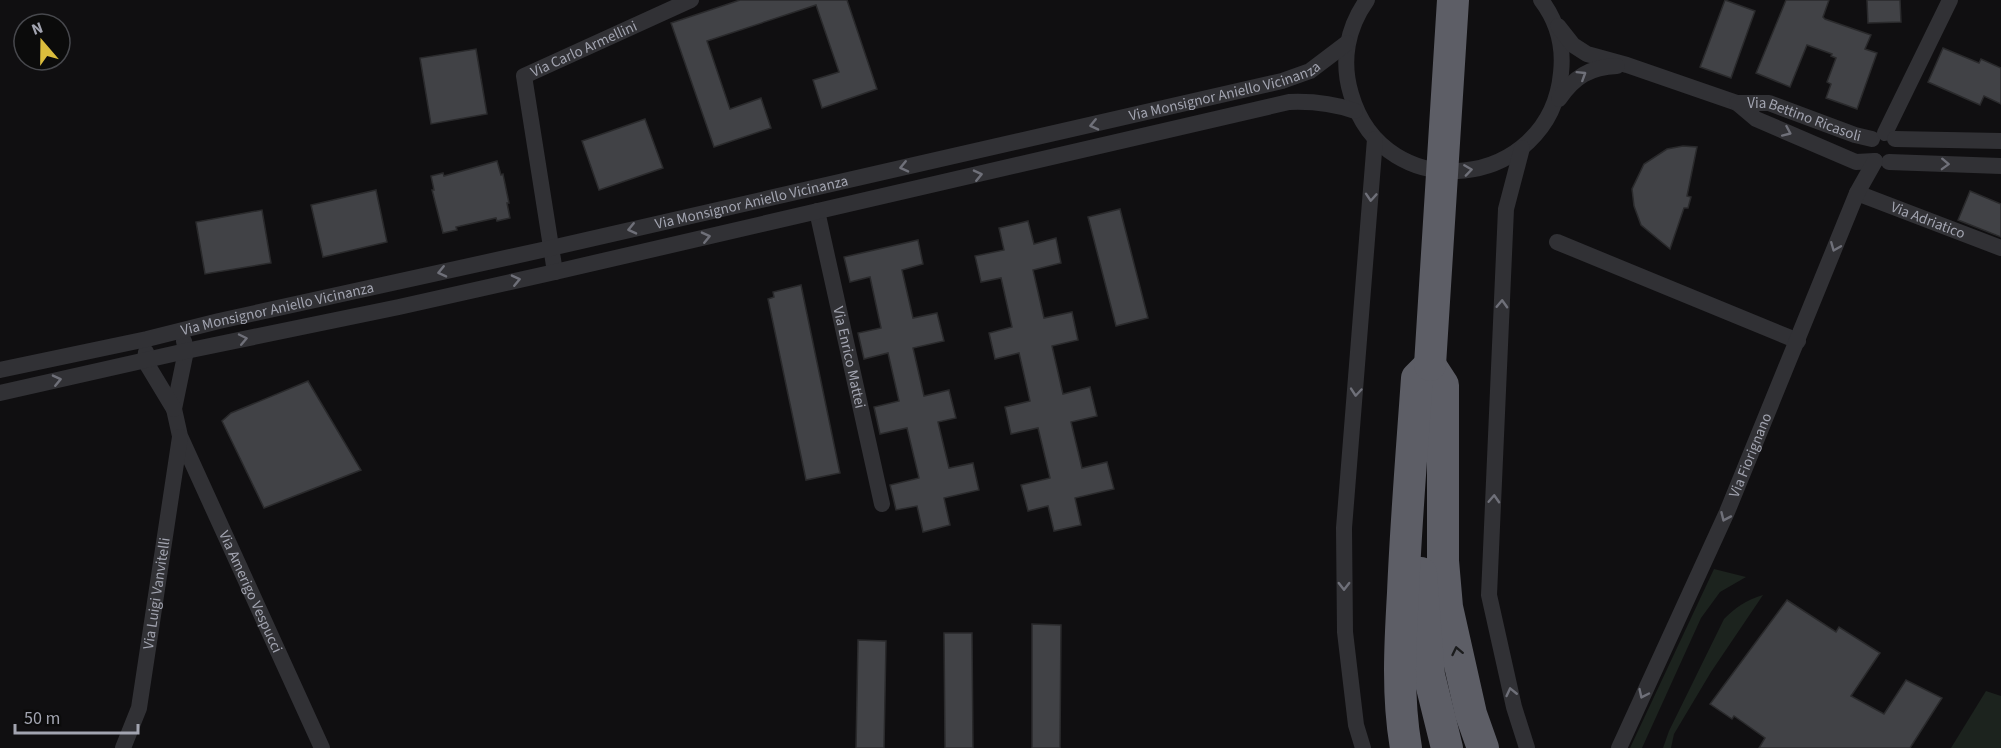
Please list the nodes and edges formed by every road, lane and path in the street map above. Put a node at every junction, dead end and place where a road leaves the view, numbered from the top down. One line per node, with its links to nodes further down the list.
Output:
1 (691, 0): 22 (street, Via Carlo Armellini)
2 (1367, 0): 6 (street)
3 (1453, 0): 30 (highway, bridge)
4 (1541, 0): 7 (street)
5 (1950, 0): 13 (street)
6 (1359, 7): 8 (street)
7 (1553, 20): 9 (street, Via Bettino Ricasoli); 11 (street)
8 (1347, 44): 12 (street); 22 (street, Via Monsignor Aniello Vicinanza, one-way to 22)
9 (1627, 65): 10 (street, Via Bettino Ricasoli); 11 (street, Via Bettino Ricasoli, one-way to 9)
10 (1737, 103): 13 (street, Via Bettino Ricasoli); 17 (street, Via Bettino Ricasoli, one-way to 17)
11 (1552, 110): 16 (street, Via Bettino Ricasoli)
12 (1355, 111): 14 (street); 20 (street, Via Monsignor Aniello Vicinanza, one-way to 12)
13 (1884, 137): 15 (street, Via Bettino Ricasoli); 17 (street, Via Fiorignano); 17 (street)
14 (1375, 139): 16 (street, one-way to 16); 38 (street, one-way to 38)
15 (2001, 141)
16 (1522, 148): 42 (street, one-way to 16)
17 (1882, 162): 18 (street, Via Bettino Ricasoli, one-way to 18); 19 (street, Via Fiorignano)
18 (2001, 166)
19 (1857, 193): 23 (street, Via Adriatico); 27 (street, Via Fiorignano, one-way to 27)
20 (817, 211): 24 (street, Via Monsignor Aniello Vicinanza, one-way to 20); 35 (street, Via Enrico Mattei)
21 (1557, 242): 27 (street)
22 (551, 248): 24 (street, Via Carlo Armellini); 25 (street, Via Monsignor Aniello Vicinanza, one-way to 25)
23 (2001, 248)
24 (555, 272): 28 (street, Via Monsignor Aniello Vicinanza, one-way to 24)
25 (182, 332): 26 (street, Via Monsignor Aniello Vicinanza); 28 (street)
26 (147, 339): 29 (street); 31 (street, Via Monsignor Aniello Vicinanza)
27 (1798, 341): 43 (street, Via Fiorignano, one-way to 43)
28 (186, 351): 29 (street, Via Monsignor Aniello Vicinanza); 33 (street)
29 (145, 361): 32 (street, Via Monsignor Aniello Vicinanza, one-way to 29); 33 (street)
30 (1430, 365): 39 (highway); 40 (highway); 41 (highway, one-way to 30)
31 (0, 370)
32 (0, 393)
33 (174, 410): 34 (street)
34 (180, 436): 36 (street, Via Luigi Vanvitelli); 37 (street, Via Amerigo Vespucci)
35 (882, 504)
36 (123, 748)
37 (322, 748)
38 (1363, 748)
39 (1406, 748)
40 (1447, 748)
41 (1483, 748)
42 (1527, 748)
43 (1619, 748)

